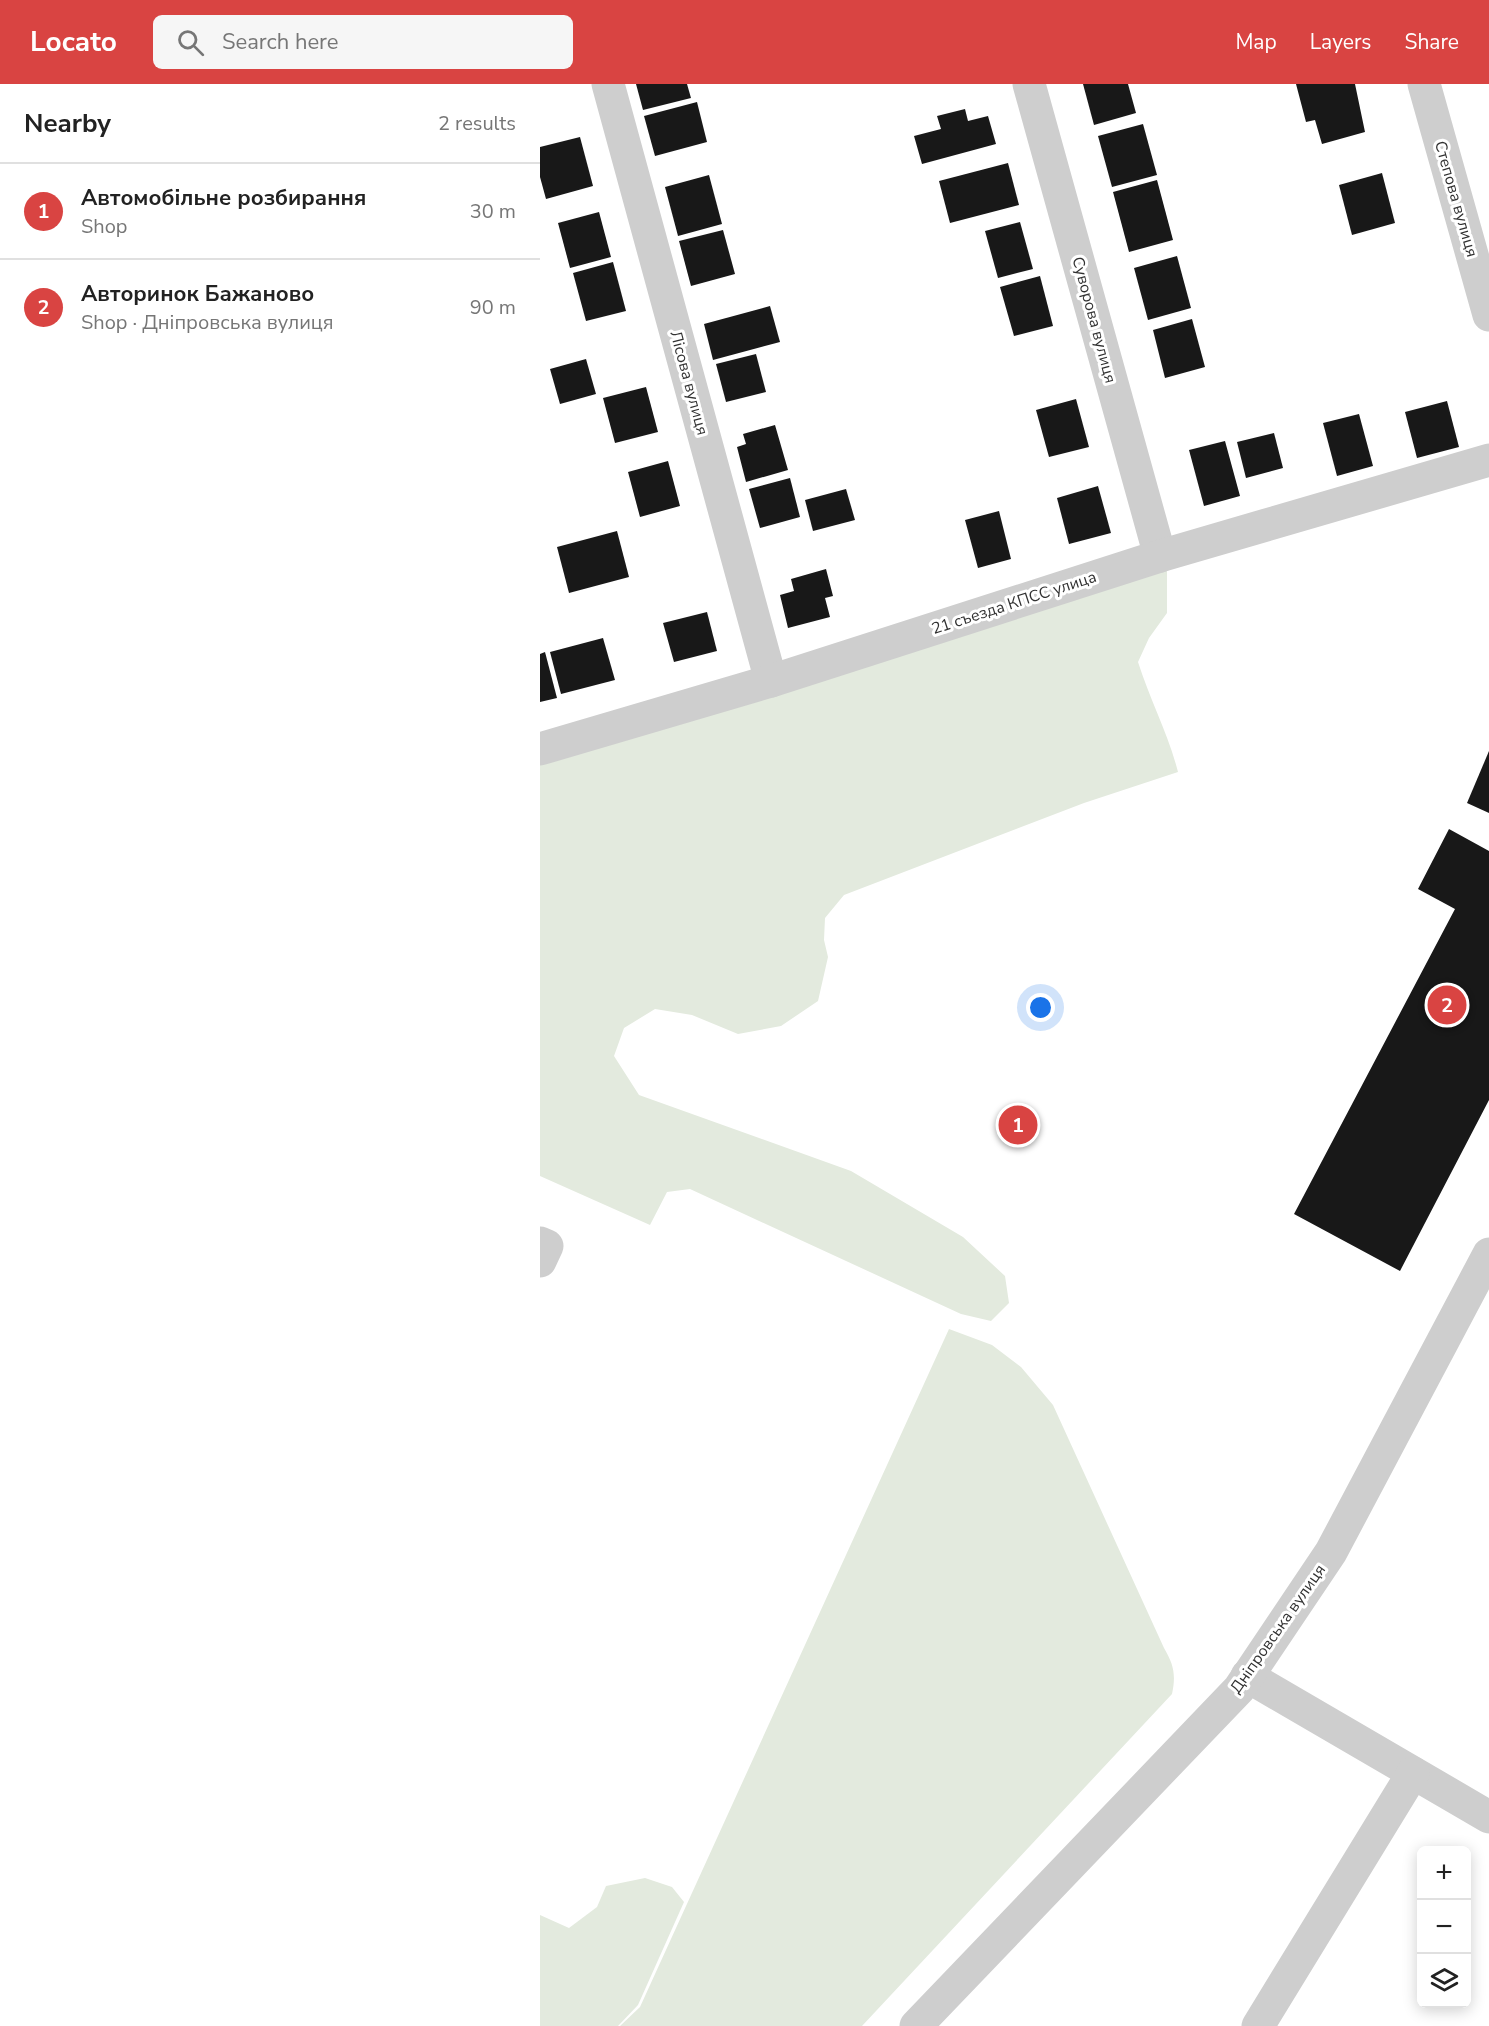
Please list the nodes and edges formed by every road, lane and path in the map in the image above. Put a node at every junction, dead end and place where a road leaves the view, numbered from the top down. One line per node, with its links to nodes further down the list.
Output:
1 (608, 84): 7 (street, Лісова вулиця)
2 (1029, 84): 6 (street, Суворова вулиця)
3 (1424, 84): 4 (street, Степова вулиця)
4 (1489, 315)
5 (1489, 460): 6 (street, 21 съезда КПСС улица)
6 (1160, 556): 7 (street, 21 съезда КПСС улица)
7 (771, 681): 8 (street, 21 съезда КПСС улица)
8 (540, 749)
9 (540, 1243): 11 (street)
10 (1489, 1254): 12 (street, Дніпровська вулиця)
11 (540, 1261)
12 (1247, 1676): 13 (street); 15 (street, Дніпровська вулиця)
13 (1413, 1773): 14 (street); 16 (street)
14 (1489, 1817)
15 (916, 2026)
16 (1258, 2026)

